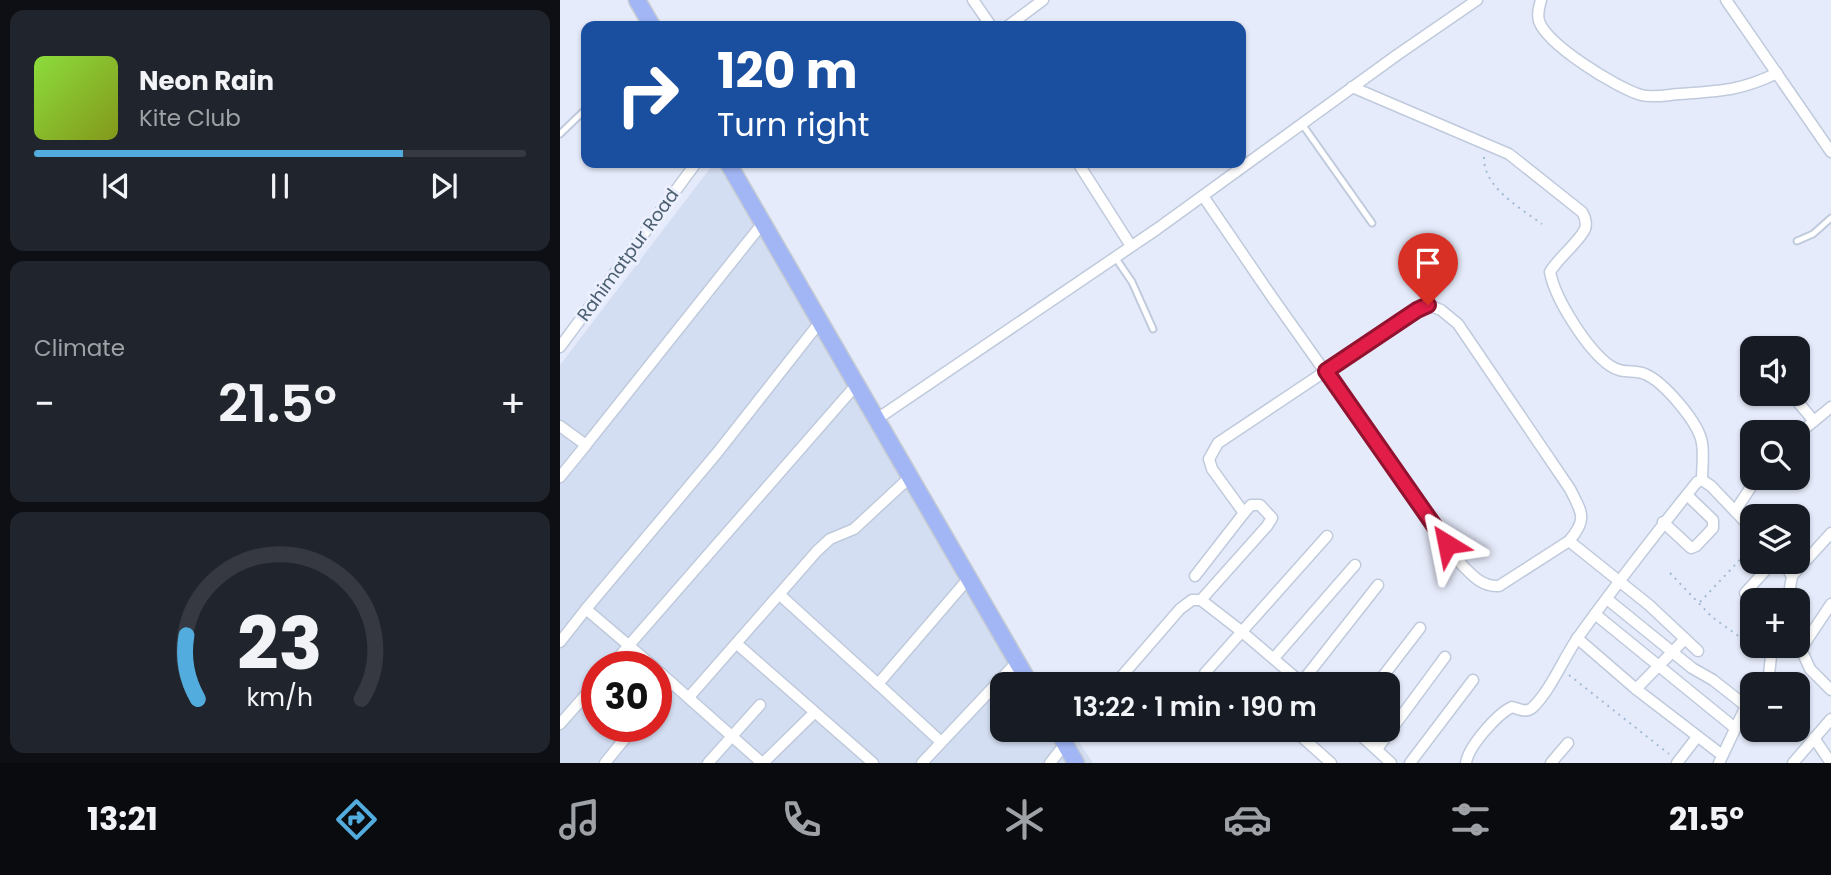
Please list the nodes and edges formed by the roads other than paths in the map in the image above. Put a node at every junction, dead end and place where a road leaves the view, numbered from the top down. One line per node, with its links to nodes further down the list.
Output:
1 (637, 0): 7 (main road)
2 (973, 0): 8 (street)
3 (1043, 0): 9 (street)
4 (1477, 0): 11 (street)
5 (1541, 0): 10 (street)
6 (1726, 0): 10 (street)
7 (649, 21)
8 (988, 21)
9 (1015, 21)
10 (1777, 73): 15 (street)
11 (1352, 87): 13 (street); 42 (street)
12 (581, 114): 14 (lane)
13 (1302, 124): 16 (street); 23 (lane)
14 (560, 134)
15 (1831, 152)
16 (1246, 165)
17 (691, 168): 30 (street, Rahimatpur Road)
18 (731, 168): 24 (main road)
19 (1081, 168): 26 (street)
20 (1242, 168): 21 (street)
21 (1203, 196): 26 (street); 31 (street)
22 (1831, 218): 25 (lane)
23 (1373, 223)
24 (762, 224): 28 (main road); 39 (street)
25 (1797, 241)
26 (1132, 246): 27 (street)
27 (1115, 257): 29 (lane); 35 (street)
28 (820, 322): 32 (main road); 65 (street)
29 (1153, 329)
30 (560, 347)
31 (1326, 371): 46 (street); 51 (street); 51 (street)
32 (857, 384): 35 (main road); 74 (street)
33 (1801, 406): 36 (street)
34 (1831, 407): 36 (street)
35 (877, 419): 41 (main road)
36 (1814, 421): 37 (street)
37 (1810, 424)
38 (560, 426): 39 (street)
39 (586, 445): 40 (street)
40 (560, 477)
41 (909, 478): 56 (main road); 61 (street)
42 (1702, 480): 44 (street); 45 (street)
43 (1749, 490): 45 (street)
44 (1687, 495): 48 (street); 48 (street)
45 (1735, 510): 47 (street)
46 (1244, 513): 54 (street); 63 (street)
47 (1740, 516)
48 (1663, 522): 57 (street)
49 (1831, 533): 55 (street)
50 (1327, 536): 68 (street)
51 (1569, 541): 57 (street)
52 (1355, 565): 80 (street)
53 (1762, 574): 59 (street)
54 (1195, 576)
55 (1792, 576): 60 (street)
56 (968, 579): 82 (main road); 92 (street)
57 (1619, 583): 62 (street); 71 (street)
58 (1378, 585): 88 (street)
59 (1750, 588)
60 (1790, 588)
61 (780, 595): 73 (street); 92 (street)
62 (1607, 599): 66 (street); 78 (street)
63 (1201, 600): 68 (street); 85 (street)
64 (1831, 604): 69 (street)
65 (586, 609): 72 (street); 74 (street)
66 (1595, 614): 70 (street); 83 (street)
67 (1420, 628): 89 (street)
68 (1241, 631): 80 (street); 86 (street)
69 (1810, 632)
70 (1577, 638): 93 (street); 127 (street)
71 (1685, 639): 77 (street); 78 (street)
72 (560, 642)
73 (737, 644): 95 (street); 99 (street)
74 (629, 645): 75 (street); 76 (street)
75 (624, 651)
76 (636, 651)
77 (1698, 651)
78 (1672, 653): 83 (street); 96 (street)
79 (1445, 657): 114 (street)
80 (1273, 658): 87 (street)
81 (1804, 658): 94 (street)
82 (1017, 662): 84 (main road); 107 (street)
83 (1660, 664): 93 (street); 103 (street)
84 (1023, 672)
85 (1125, 672)
86 (1206, 672)
87 (1289, 672)
88 (1311, 672)
89 (1386, 672)
90 (1473, 680): 126 (street)
91 (672, 682): 95 (street)
92 (878, 684): 107 (street)
93 (1636, 689): 105 (street)
94 (1831, 690)
95 (690, 696): 104 (street)
96 (1740, 697)
97 (581, 700): 102 (street)
98 (760, 705): 104 (street)
99 (814, 713): 119 (street); 120 (street)
100 (1740, 719): 103 (street)
101 (1831, 719): 106 (street)
102 (560, 724)
103 (1735, 728): 115 (street)
104 (733, 736): 118 (street); 119 (street)
105 (1698, 737): 115 (street); 116 (street)
106 (1814, 738): 129 (street); 130 (street)
107 (940, 741): 121 (street)
108 (622, 742): 117 (street)
109 (1059, 742): 122 (street)
110 (1064, 742): 123 (main road)
111 (1307, 742): 124 (street)
112 (1369, 742): 114 (street)
113 (1568, 743): 128 (street)
114 (1377, 749): 125 (street)
115 (1721, 759)
116 (1677, 762)
117 (605, 763)
118 (708, 763)
119 (762, 763)
120 (873, 763)
121 (922, 763)
122 (1050, 763)
123 (1076, 763)
124 (1331, 763)
125 (1391, 763)
126 (1410, 763)
127 (1466, 763)
128 (1550, 763)
129 (1793, 763)
130 (1831, 763)

